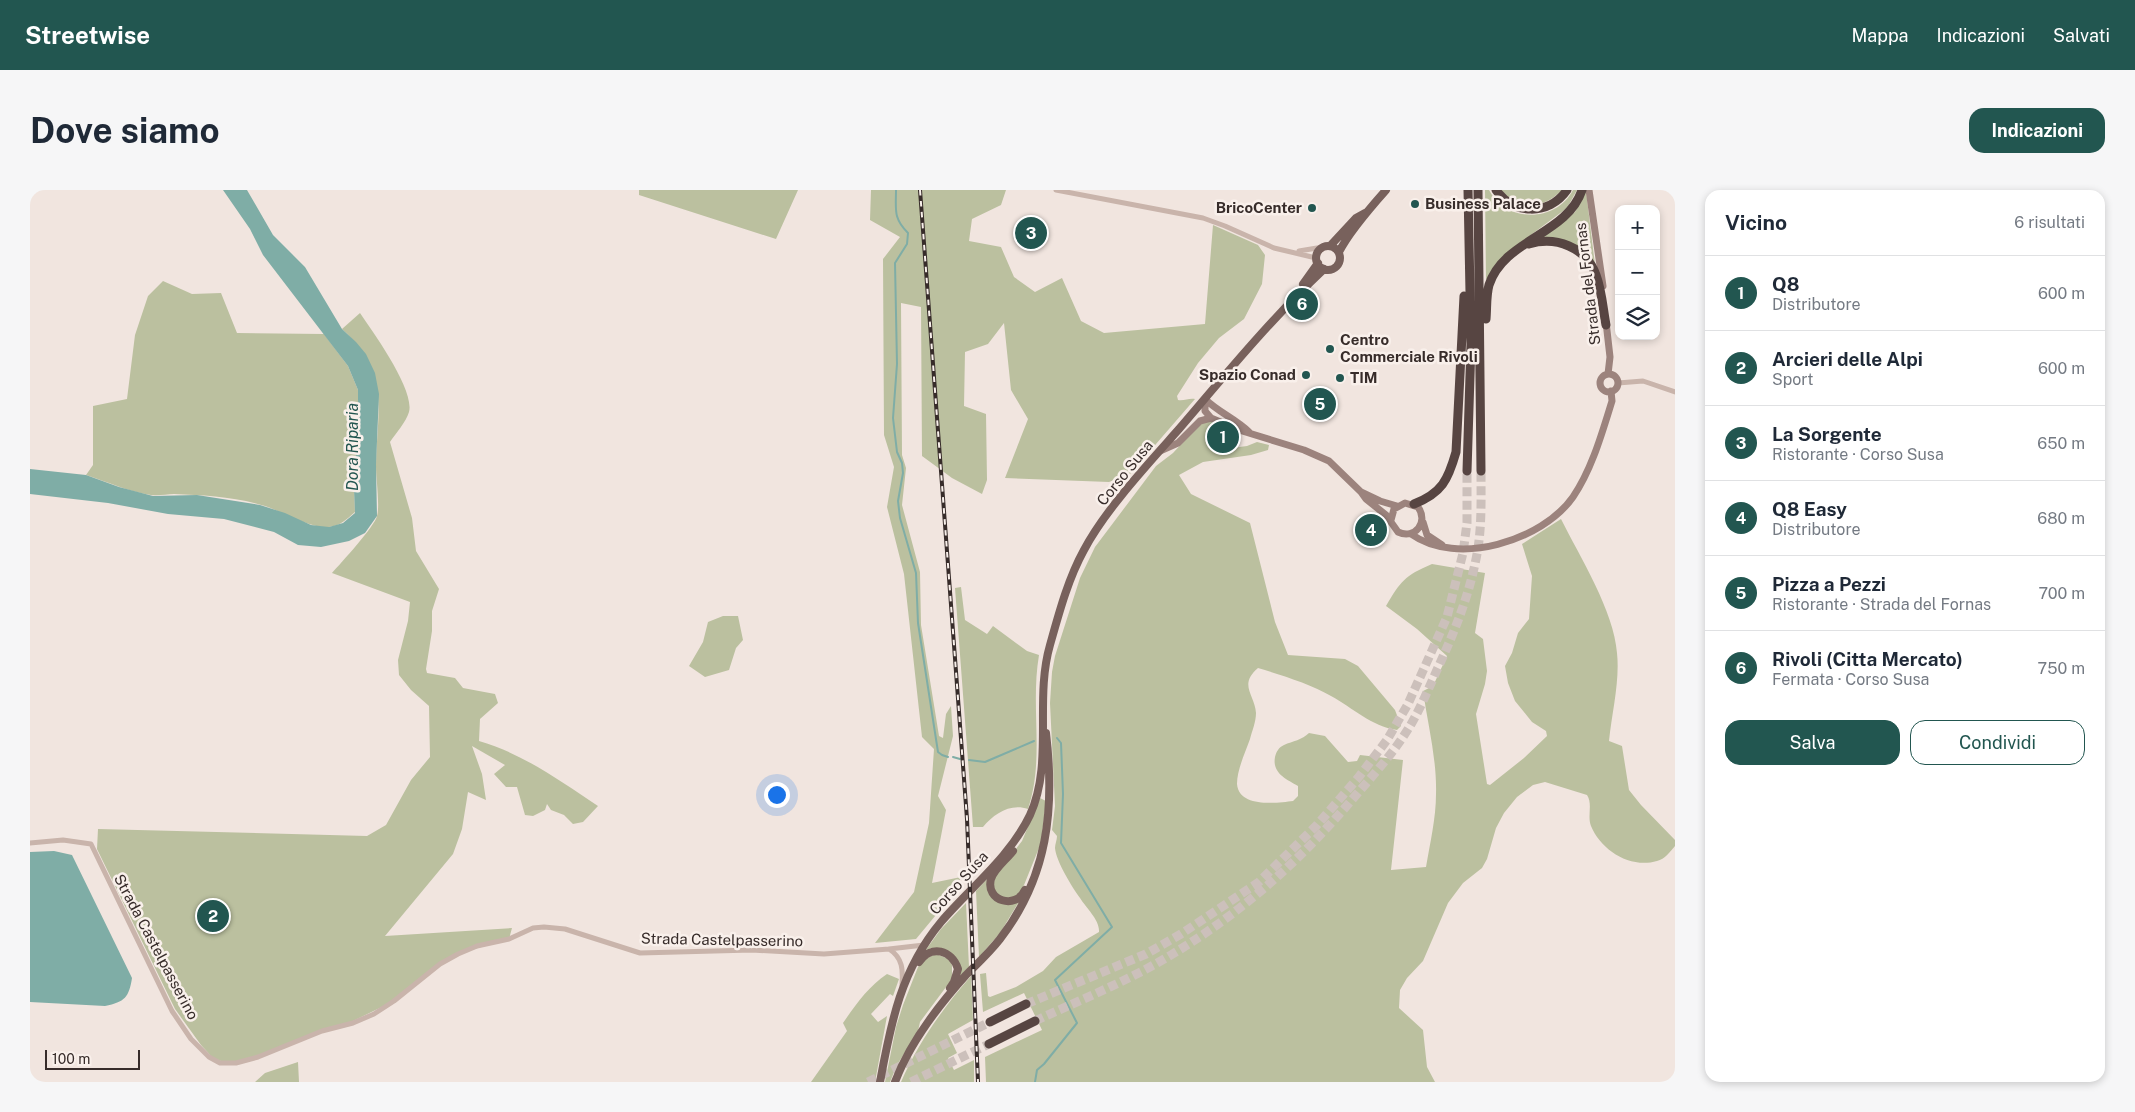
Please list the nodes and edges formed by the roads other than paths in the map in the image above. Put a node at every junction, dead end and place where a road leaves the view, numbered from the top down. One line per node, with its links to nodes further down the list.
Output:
1 (1056, 190): 12 (street)
2 (1386, 190): 9 (main road)
3 (1468, 190): 16 (highway)
4 (1478, 190): 24 (highway)
5 (1496, 190): 6 (highway)
6 (1567, 190)
7 (1582, 190): 10 (highway)
8 (1589, 190): 18 (street, Strada del Fornas)
9 (1366, 212): 11 (main road); 13 (main road)
10 (1524, 245): 18 (highway); 24 (highway)
11 (1326, 246): 12 (street); 13 (main road); 14 (main road)
12 (1296, 252): 14 (street)
13 (1339, 252): 15 (main road)
14 (1317, 260): 15 (main road); 17 (main road, Corso Susa)
15 (1324, 269): 17 (main road, Corso Susa)
16 (1470, 274): 28 (highway); 31 (highway)
17 (1295, 296): 23 (main road, Corso Susa)
18 (1606, 325): 19 (street, Strada del Fornas)
19 (1608, 374): 20 (street); 21 (street)
20 (1618, 383): 21 (street); 22 (street)
21 (1611, 391): 36 (street)
22 (1675, 392)
23 (1204, 399): 25 (street); 26 (street); 27 (main road, Corso Susa)
24 (1482, 404): 29 (highway)
25 (1211, 418): 26 (street); 27 (street)
26 (1249, 432): 30 (street)
27 (1159, 451): 37 (main road, Corso Susa)
28 (1467, 471)
29 (1482, 471)
30 (1361, 492): 32 (street); 33 (street)
31 (1414, 504): 32 (street); 34 (street)
32 (1397, 506): 33 (street)
33 (1390, 520): 35 (street)
34 (1422, 521): 35 (street); 36 (street)
35 (1411, 534): 36 (street)
36 (1442, 546)
37 (1042, 701): 38 (main road, Corso Susa); 40 (main road, Corso Susa)
38 (1022, 829): 40 (main road); 41 (main road, Corso Susa)
39 (30, 843): 42 (street, Strada Castelpasserino)
40 (1042, 852): 47 (main road, Corso Susa)
41 (924, 945): 42 (street, Strada Castelpasserino); 43 (main road, Corso Susa)
42 (889, 949): 43 (street)
43 (902, 987): 47 (main road); 49 (main road, Corso Susa)
44 (1026, 1004): 46 (highway)
45 (1035, 1021): 48 (highway)
46 (990, 1022)
47 (928, 1023): 50 (main road, Corso Susa)
48 (989, 1044)
49 (880, 1082)
50 (895, 1082)

